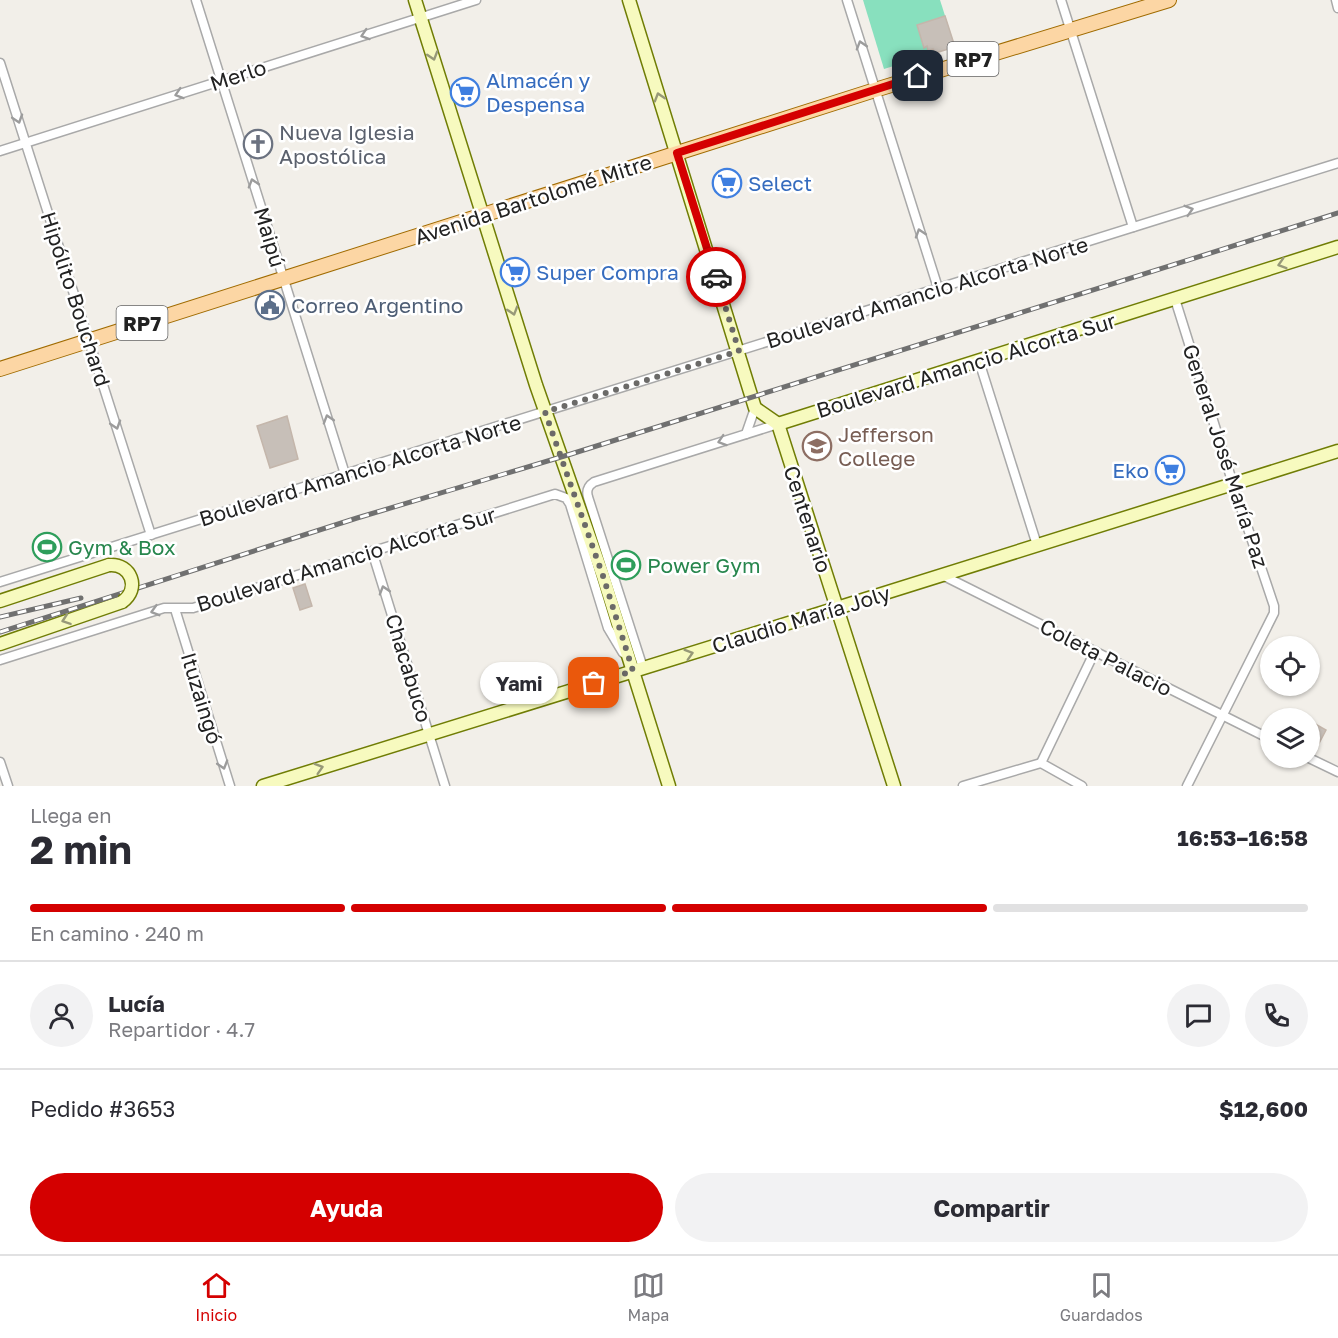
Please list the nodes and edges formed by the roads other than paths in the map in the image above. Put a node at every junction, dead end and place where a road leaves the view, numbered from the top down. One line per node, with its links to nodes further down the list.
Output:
1 (196, 0): 13 (street, Maipú)
2 (415, 0): 10 (street)
3 (476, 0): 10 (street, Merlo)
4 (629, 0): 17 (street, one-way to 4)
5 (847, 0): 14 (street, one-way to 5)
6 (1061, 0): 11 (street)
7 (1169, 0): 11 (main road, Avenida Bartolomé Mitre / RP7)
8 (1336, 0): 9 (street)
9 (1338, 8)
10 (421, 17): 13 (street, Merlo, one-way to 13); 19 (street, one-way to 19)
11 (1070, 29): 14 (main road, Avenida Bartolomé Mitre / RP7); 20 (street)
12 (0, 63): 15 (street, Hipólito Bouchard, one-way to 15)
13 (221, 81): 15 (street, Merlo, one-way to 15); 22 (street, Maipú, one-way to 13)
14 (875, 90): 17 (main road, Avenida Bartolomé Mitre / RP7); 23 (street, one-way to 14)
15 (25, 142): 16 (street, Merlo); 25 (street, Hipólito Bouchard)
16 (0, 151)
17 (677, 153): 19 (main road, Avenida Bartolomé Mitre / RP7); 26 (street)
18 (1338, 163): 20 (street, Boulevard Amancio Alcorta Norte, one-way to 18)
19 (483, 215): 22 (main road, Avenida Bartolomé Mitre / RP7); 30 (street, one-way to 30)
20 (1133, 227): 23 (street, Boulevard Amancio Alcorta Norte)
21 (1338, 247): 24 (street, Boulevard Amancio Alcorta Sur, one-way to 24)
22 (283, 279): 25 (main road, Avenida Bartolomé Mitre / RP7); 34 (street, Maipú, one-way to 22)
23 (938, 288): 26 (street, Boulevard Amancio Alcorta Norte)
24 (1175, 299): 27 (street, Boulevard Amancio Alcorta Sur); 35 (street, General José María Paz)
25 (89, 340): 28 (main road, Avenida Bartolomé Mitre / RP7); 36 (street, Hipólito Bouchard, one-way to 36)
26 (739, 351): 29 (street); 30 (street, Boulevard Amancio Alcorta Norte)
27 (979, 361): 31 (street, Boulevard Amancio Alcorta Sur); 37 (street)
28 (0, 369)
29 (755, 408): 31 (street); 32 (street)
30 (545, 412): 34 (street, Boulevard Amancio Alcorta Norte); 47 (street)
31 (778, 424): 32 (street, Boulevard Amancio Alcorta Sur); 42 (street, Centenario)
32 (746, 434): 47 (street, Boulevard Amancio Alcorta Sur, one-way to 47)
33 (1338, 450): 35 (street, Claudio María Joly)
34 (345, 474): 36 (street, Boulevard Amancio Alcorta Norte)
35 (1233, 484): 37 (street, Claudio María Joly); 48 (street, General José María Paz)
36 (151, 535): 40 (street, Boulevard Amancio Alcorta Norte)
37 (1037, 545): 39 (street, Claudio María Joly)
38 (372, 551): 43 (street, Boulevard Amancio Alcorta Sur); 47 (street, Boulevard Amancio Alcorta Sur); 49 (street, Chacabuco, one-way to 38)
39 (942, 575): 42 (street, Claudio María Joly); 45 (street, Coleta Palacio)
40 (0, 582)
41 (0, 601): 44 (street, one-way to 44, bridge)
42 (837, 608): 47 (street, Claudio María Joly, one-way to 42); 60 (street, Centenario)
43 (175, 609): 46 (street, Boulevard Amancio Alcorta Sur, one-way to 46); 56 (street, Ituzaingó, one-way to 56)
44 (3, 642)
45 (1095, 651): 48 (street, Coleta Palacio); 52 (street)
46 (0, 660)
47 (638, 669): 49 (street, Claudio María Joly); 59 (street)
48 (1222, 715): 50 (street, Coleta Palacio); 63 (street)
49 (429, 734): 57 (street, Claudio María Joly, one-way to 49); 58 (street, Chacabuco)
50 (1260, 734)
51 (0, 762): 55 (street)
52 (1041, 763): 61 (street); 62 (street)
53 (1320, 763): 54 (street)
54 (1338, 772)
55 (8, 786)
56 (230, 786)
57 (263, 786)
58 (445, 786)
59 (669, 786)
60 (894, 786)
61 (963, 786)
62 (1082, 786)
63 (1187, 786)

